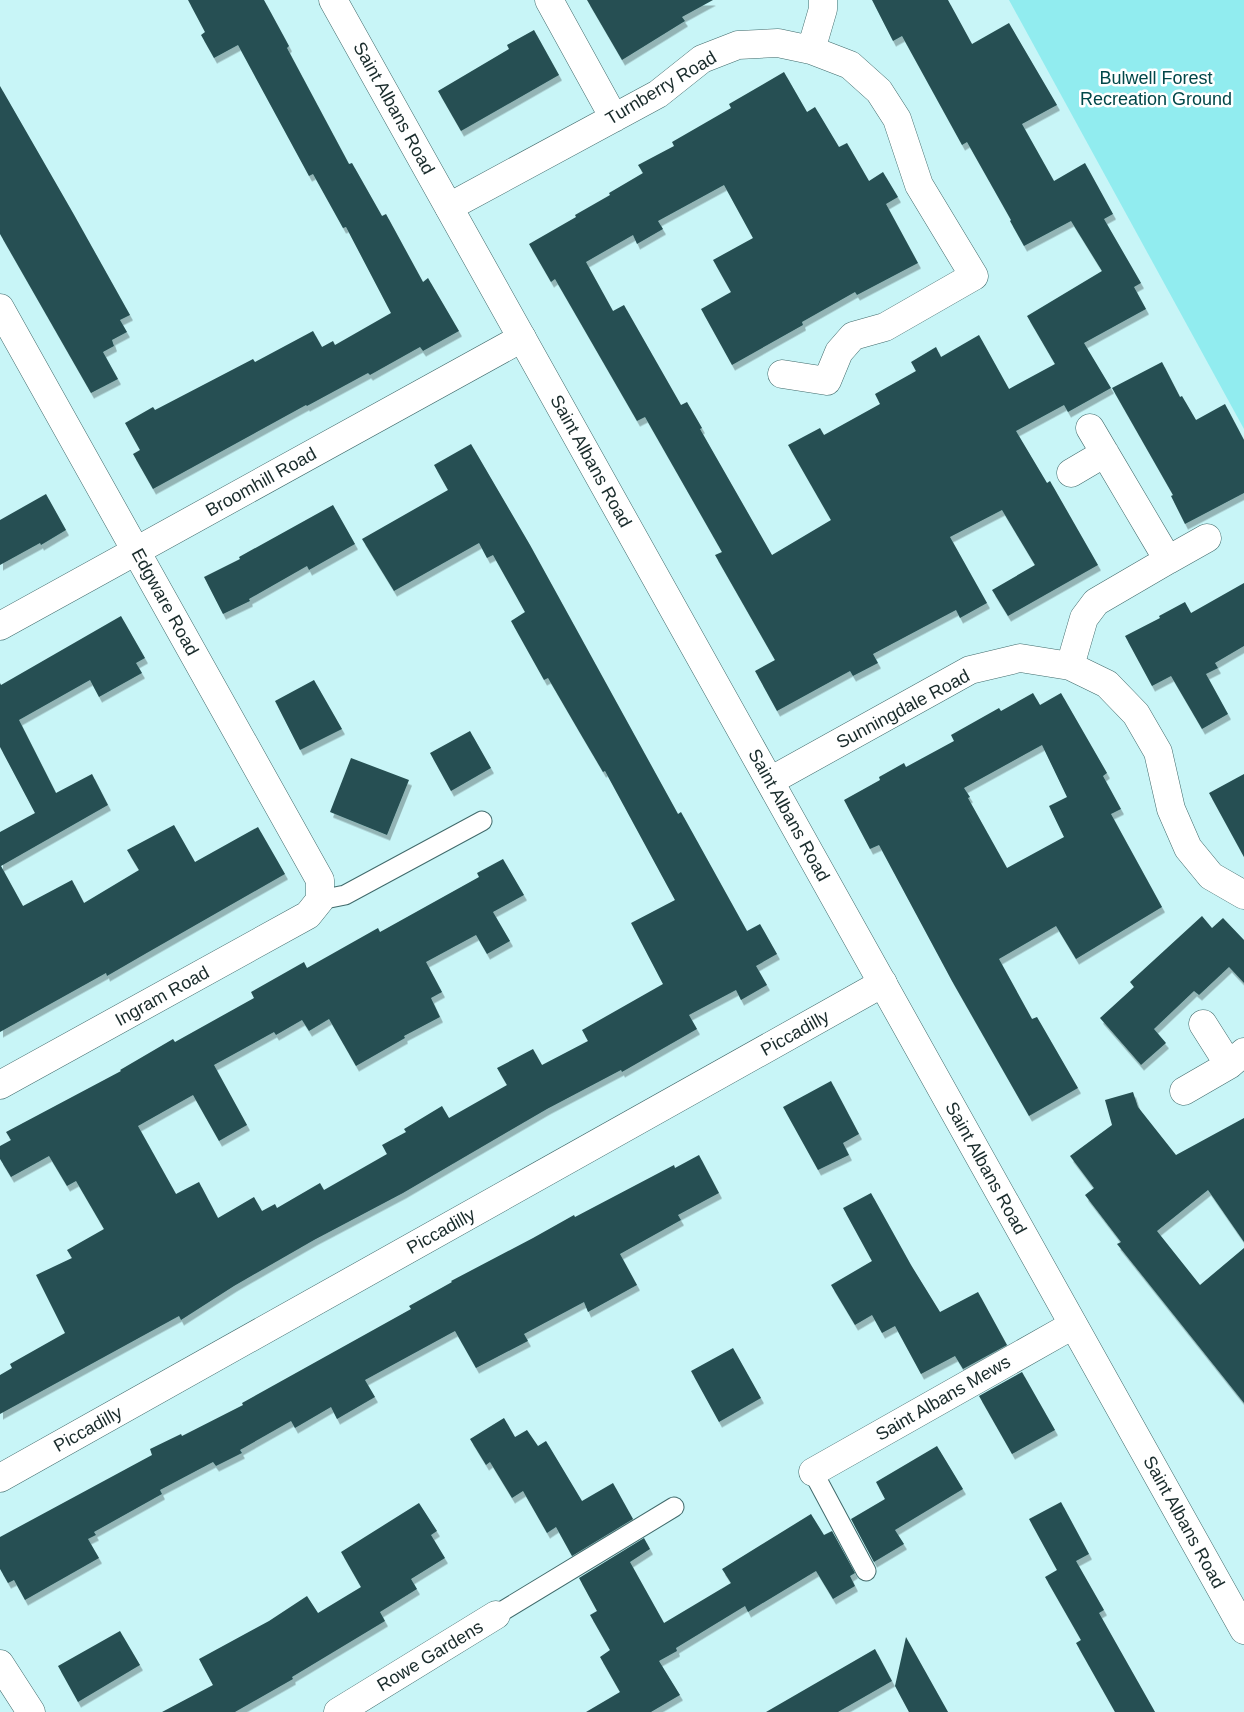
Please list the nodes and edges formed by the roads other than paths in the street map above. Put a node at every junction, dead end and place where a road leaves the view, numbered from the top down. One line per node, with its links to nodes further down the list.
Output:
1 (333, 0): 6 (street, Saint Albans Road)
2 (549, 0): 5 (street)
3 (823, 0): 4 (street)
4 (811, 50): 5 (street, Turnberry Road); 9 (street, Turnberry Road)
5 (614, 118): 6 (street, Turnberry Road)
6 (449, 207): 8 (street, Saint Albans Road)
7 (0, 308): 14 (street, Edgware Road)
8 (522, 338): 14 (street, Broomhill Road); 18 (street, Saint Albans Road)
9 (782, 374)
10 (1090, 428): 11 (street)
11 (1105, 453): 12 (street); 15 (street)
12 (1071, 473)
13 (1207, 538): 15 (street)
14 (136, 551): 16 (street, Broomhill Road); 21 (street, Edgware Road)
15 (1168, 560): 17 (street)
16 (0, 626)
17 (1070, 666): 18 (street, Sunningdale Road); 20 (street, Sunningdale Road)
18 (770, 781): 22 (street, Saint Albans Road)
19 (482, 821): 21 (lane)
20 (1244, 895)
21 (320, 900): 25 (street, Ingram Road)
22 (883, 984): 27 (street, Saint Albans Road); 29 (street, Piccadilly)
23 (1203, 1024): 24 (street)
24 (1236, 1058): 26 (street)
25 (0, 1085)
26 (1184, 1091)
27 (1073, 1324): 28 (street, Saint Albans Mews); 33 (street, Saint Albans Road)
28 (813, 1472): 31 (lane)
29 (0, 1478)
30 (674, 1507): 32 (lane)
31 (866, 1571)
32 (496, 1615): 36 (street, Rowe Gardens)
33 (1244, 1630)
34 (0, 1664): 35 (street)
35 (31, 1712)
36 (338, 1712)

